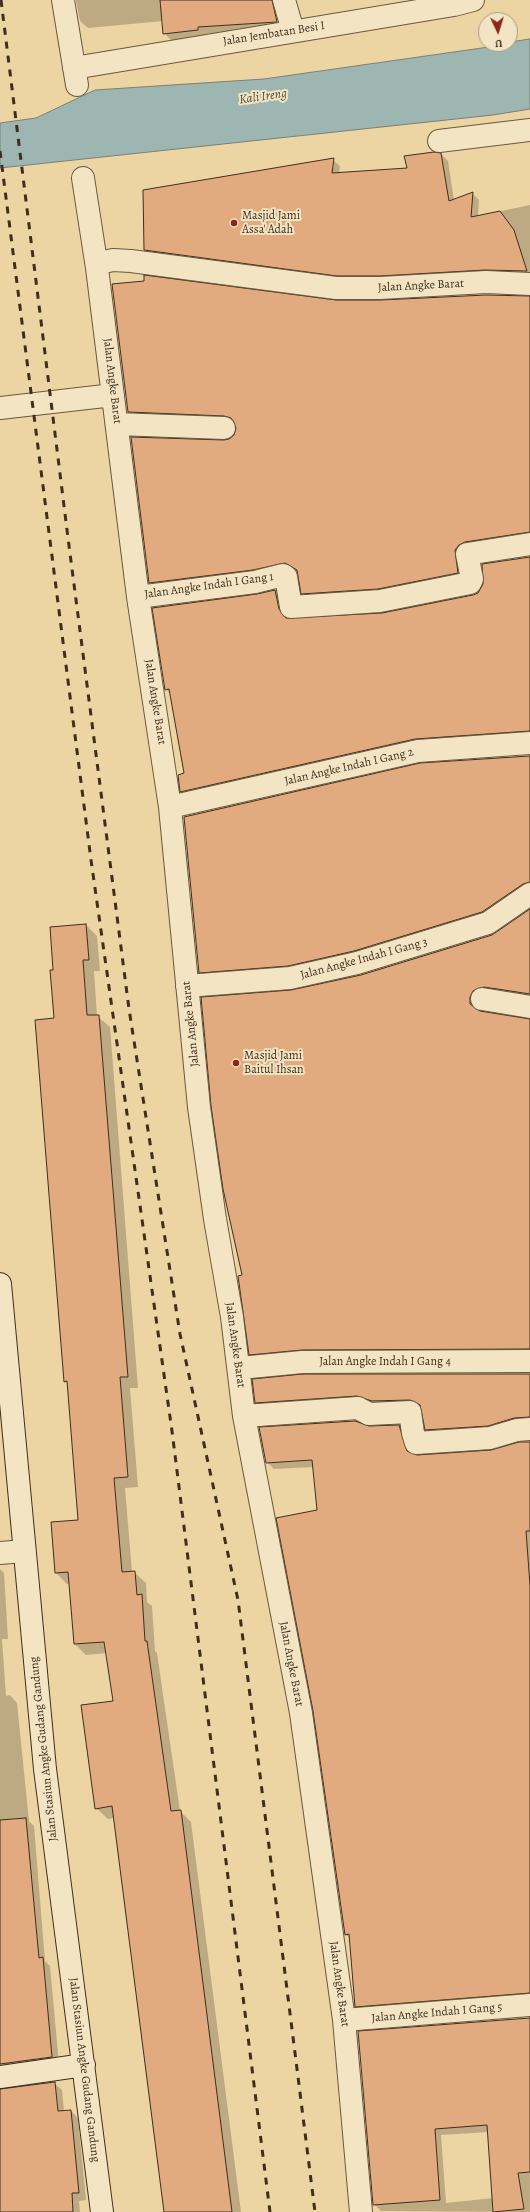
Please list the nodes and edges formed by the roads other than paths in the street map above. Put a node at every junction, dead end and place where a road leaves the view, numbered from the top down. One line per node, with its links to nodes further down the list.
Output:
1 (63, 0): 4 (street, Jalan Jembatan Besi I)
2 (284, 0): 4 (street)
3 (473, 0): 4 (street, Jalan Jembatan Besi I)
4 (293, 31)
5 (530, 130): 6 (street)
6 (439, 141)
7 (82, 178): 8 (street)
8 (97, 268): 9 (street, Jalan Angke Barat); 10 (street, Jalan Angke Barat)
9 (530, 284)
10 (113, 395): 11 (street); 12 (street, Jalan Angke Barat)
11 (0, 408)
12 (117, 424): 13 (street); 15 (street, Jalan Angke Barat)
13 (224, 428)
14 (530, 544): 15 (street, Jalan Angke Indah I Gang 1)
15 (138, 597): 17 (street, Jalan Angke Barat)
16 (530, 743): 17 (street, Jalan Angke Indah I Gang 2)
17 (170, 807): 19 (street, Jalan Angke Barat)
18 (530, 894): 19 (street, Jalan Angke Indah I Gang 3)
19 (187, 986): 24 (street, Jalan Angke Barat)
20 (482, 999): 21 (street)
21 (530, 1007)
22 (0, 1284): 27 (street, Jalan Stasiun Angke Gudang Gandung)
23 (530, 1361): 24 (street, Jalan Angke Indah I Gang 4)
24 (240, 1368): 25 (street, Jalan Angke Barat)
25 (244, 1416): 26 (street); 30 (street, Jalan Angke Barat)
26 (530, 1429)
27 (24, 1551): 28 (street); 31 (street, Jalan Stasiun Angke Gudang Gandung)
28 (0, 1553)
29 (530, 2005): 30 (street, Jalan Angke Indah I Gang 5)
30 (344, 2020): 34 (street, Jalan Angke Barat)
31 (84, 2065): 32 (street); 33 (street, Jalan Stasiun Angke Gudang Gandung)
32 (0, 2077)
33 (102, 2212)
34 (361, 2212)

